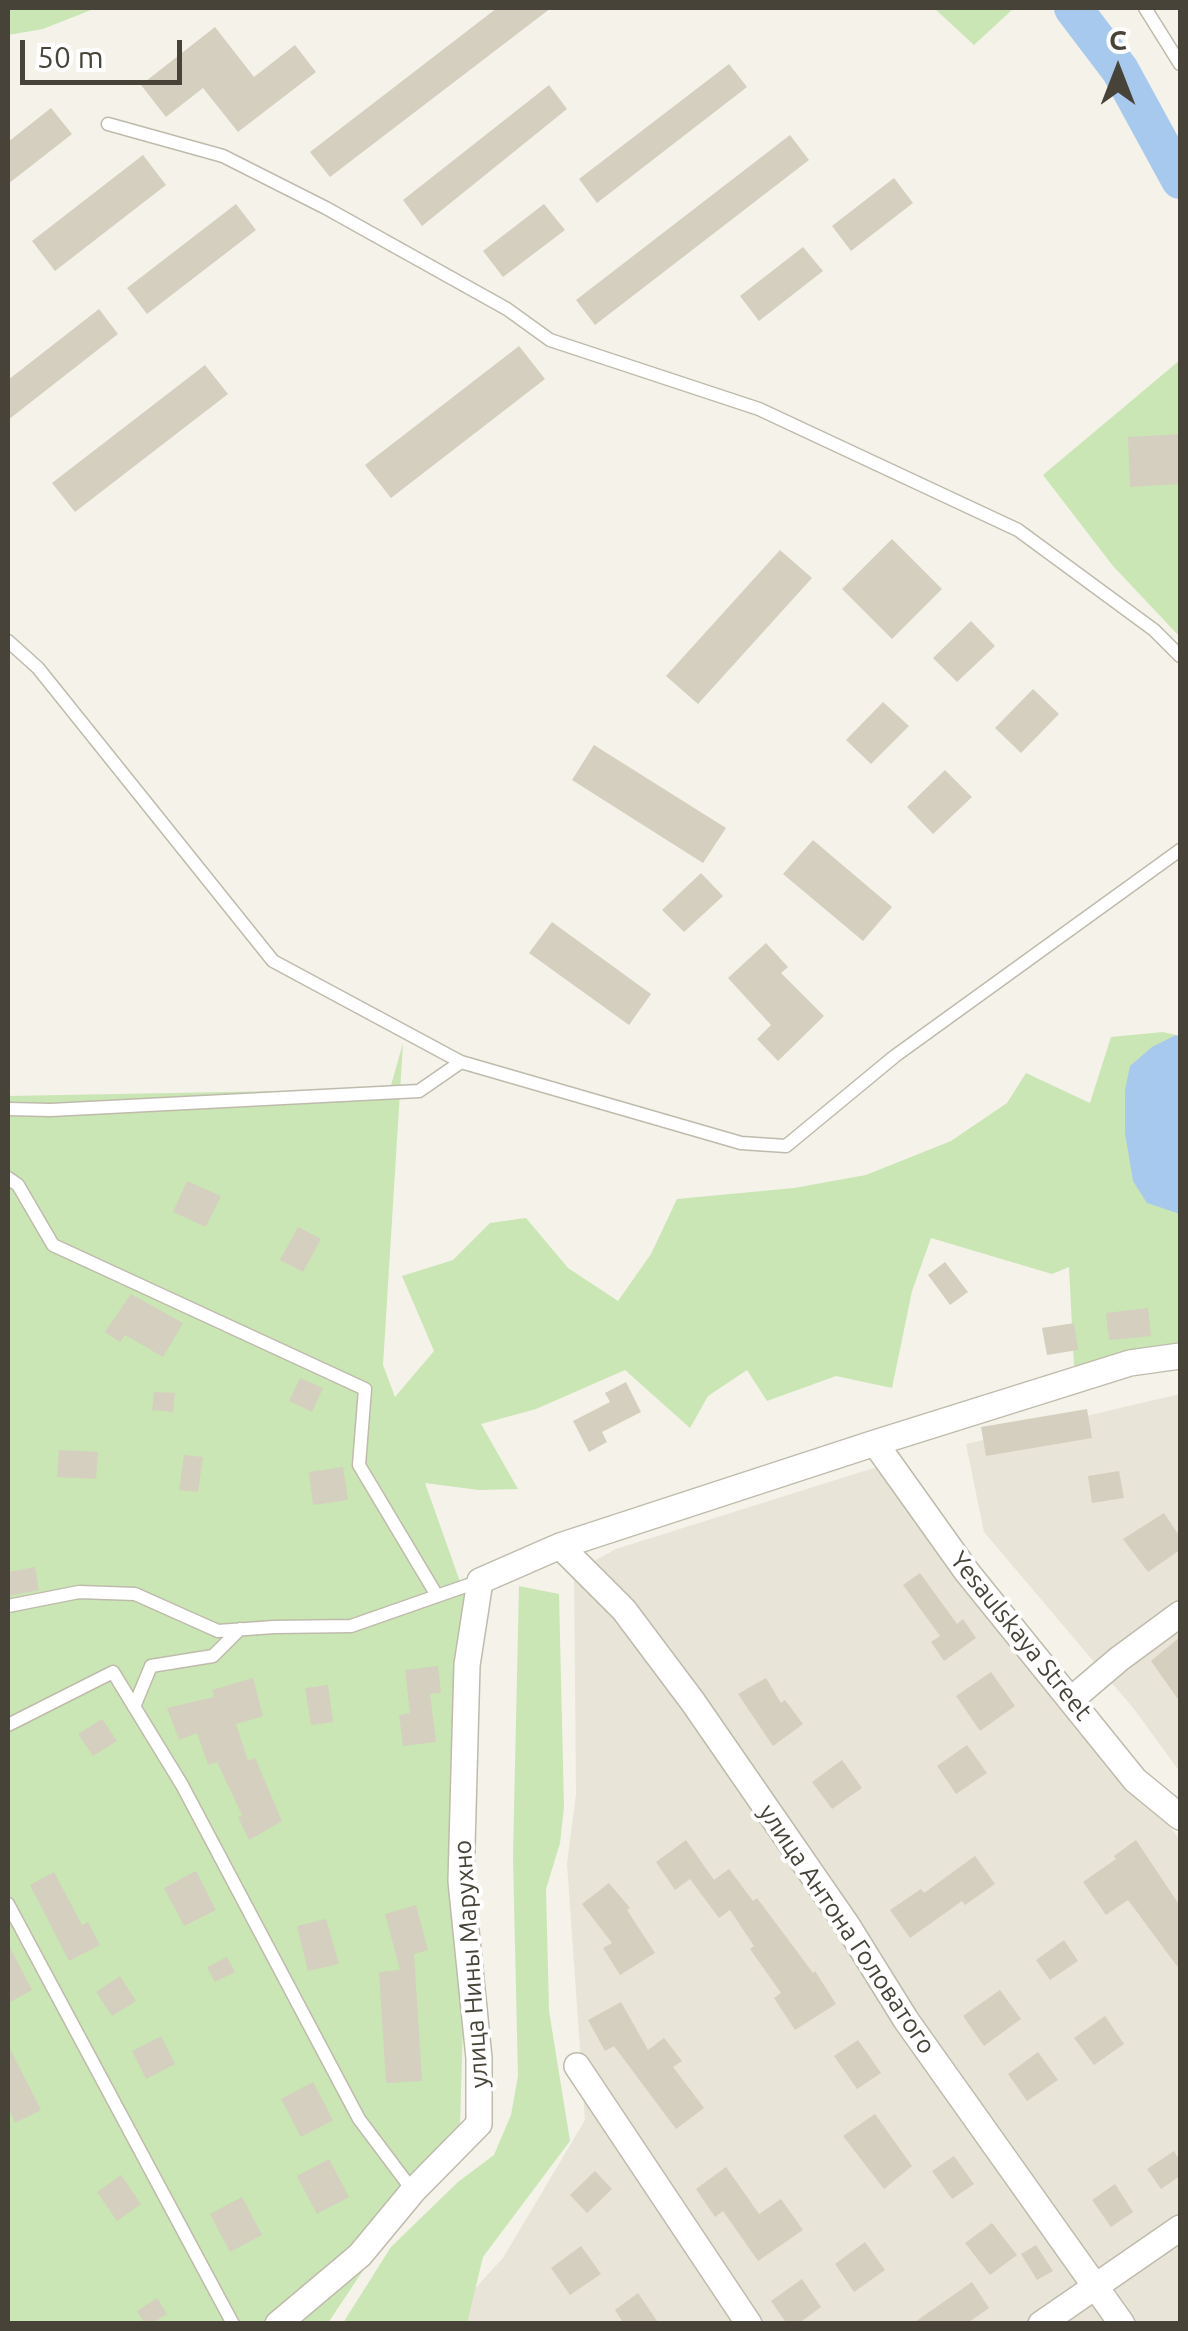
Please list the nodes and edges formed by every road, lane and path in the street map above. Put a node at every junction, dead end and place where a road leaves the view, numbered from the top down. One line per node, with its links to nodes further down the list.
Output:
1 (1145, 8): 2 (lane)
2 (1180, 64)
3 (108, 124): 5 (lane)
4 (8, 641): 7 (lane)
5 (1180, 656)
6 (1180, 850): 7 (lane)
7 (461, 1062): 8 (lane)
8 (8, 1109)
9 (8, 1178): 14 (lane)
10 (1180, 1356): 11 (street)
11 (876, 1443): 12 (street); 18 (street, Yesaulskaya Street)
12 (560, 1546): 13 (street); 26 (street, улица Антона Головатого)
13 (480, 1581): 14 (lane); 24 (street, улица Нины Марухно)
14 (436, 1594): 17 (lane)
15 (8, 1606): 17 (lane)
16 (1180, 1614): 18 (street)
17 (240, 1630): 19 (lane)
18 (1072, 1699): 21 (street, Yesaulskaya Street)
19 (134, 1707): 20 (lane); 24 (lane)
20 (8, 1726)
21 (1180, 1816)
22 (8, 1904): 27 (lane)
23 (577, 2066): 29 (street)
24 (414, 2191): 28 (street, улица Нины Марухно)
25 (1180, 2228): 26 (street)
26 (1096, 2286): 30 (street); 31 (street, улица Антона Головатого)
27 (233, 2324)
28 (278, 2324)
29 (749, 2324)
30 (1041, 2324)
31 (1122, 2324)

